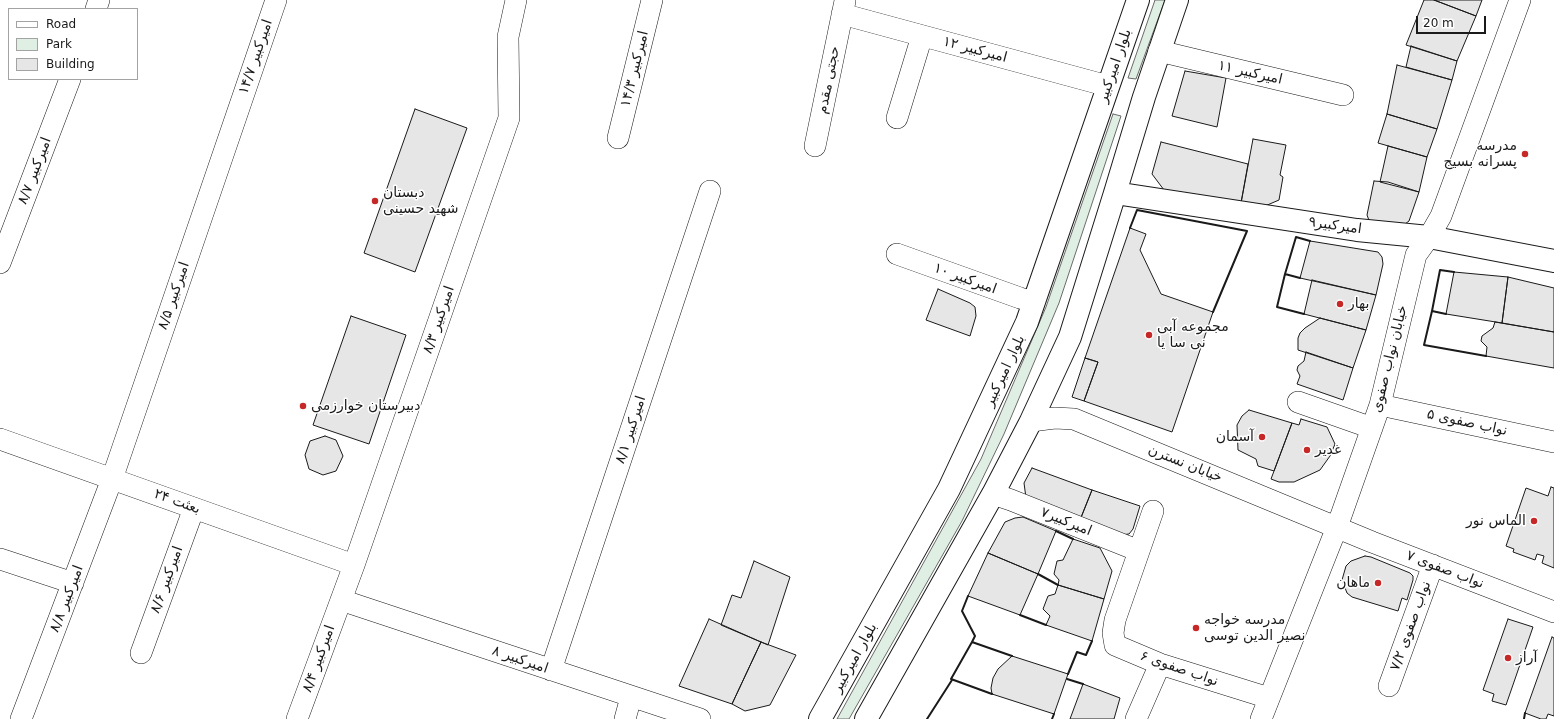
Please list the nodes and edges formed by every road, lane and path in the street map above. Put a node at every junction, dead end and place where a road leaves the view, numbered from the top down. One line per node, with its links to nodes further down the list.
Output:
1 (276, 0): 13 (street, امیرکبیر ۱۴/۷)
2 (516, 0): 37 (street, امیرکبیر ۸/۳)
3 (652, 0): 15 (street, امیرکبیر ۱۴/۳)
4 (1138, 0): 11 (main road, بلوار امیرکبیر)
5 (1177, 0): 9 (main road)
6 (1520, 0): 19 (street, خیابان نواب صفوی)
7 (844, 7): 8 (street, امیرکبیر ۱۲); 16 (street, حجتی مقدم)
8 (922, 36): 11 (street, امیرکبیر ۱۲); 14 (street)
9 (1159, 51): 12 (street, امیرکبیر ۱۱); 18 (main road)
10 (70, 80): 22 (street, امیرکبیر ۸/۷)
11 (1108, 86): 23 (main road, بلوار امیرکبیر)
12 (1342, 95)
13 (237, 113): 30 (street, امیرکبیر ۸/۵)
14 (897, 118)
15 (618, 138)
16 (815, 146)
17 (710, 191): 44 (street, امیرکبیر ۸/۱)
18 (1115, 193): 19 (main road, امیرکبیر۹); 26 (main road)
19 (1429, 237): 21 (main road, امیرکبیر۹); 25 (street, خیابان نواب صفوی)
20 (897, 254): 23 (street, امیرکبیر ۱۰)
21 (1554, 261)
22 (0, 263)
23 (1034, 302): 52 (main road, بلوار امیرکبیر)
24 (1298, 402): 27 (street)
25 (1380, 405): 27 (street, خیابان نواب صفوی); 29 (street, نواب صفوی ۵)
26 (1031, 422): 31 (main road); 34 (street, خیابان نسترن)
27 (1372, 428): 34 (street, خیابان نواب صفوی)
28 (0, 439): 30 (street, بعثت ۲۴)
29 (1554, 442)
30 (112, 479): 32 (street, بعثت ۲۴); 39 (street, امیرکبیر ۸/۸)
31 (993, 494): 35 (street, امیرکبیر۷); 53 (main road)
32 (194, 508): 37 (street, بعثت ۲۴); 42 (street, امیرکبیر ۸/۶)
33 (1153, 511): 35 (street)
34 (1337, 527): 38 (street, نواب صفوی ۷); 47 (street, خیابان نواب صفوی)
35 (1139, 551): 43 (street, نواب صفوی ۶)
36 (0, 559): 39 (street)
37 (354, 565): 40 (street, امیرکبیر ۸/۳)
38 (1433, 565): 41 (street, نواب صفوی ۷); 45 (street, نواب صفوی ۷/۲)
39 (73, 583): 48 (street, امیرکبیر ۸/۸)
40 (341, 600): 44 (street, امیرکبیر ۸); 49 (street, امیرکبیر ۸/۴)
41 (1554, 612)
42 (141, 652)
43 (1160, 664): 47 (street, نواب صفوی ۶); 54 (street)
44 (551, 670): 46 (street, امیرکبیر ۸)
45 (1389, 686)
46 (631, 697): 50 (street); 51 (street, امیرکبیر ۸)
47 (1269, 698): 55 (street, خیابان نواب صفوی)
48 (21, 719)
49 (297, 719)
50 (625, 719)
51 (700, 719)
52 (820, 719)
53 (866, 719)
54 (1136, 719)
55 (1261, 719)

